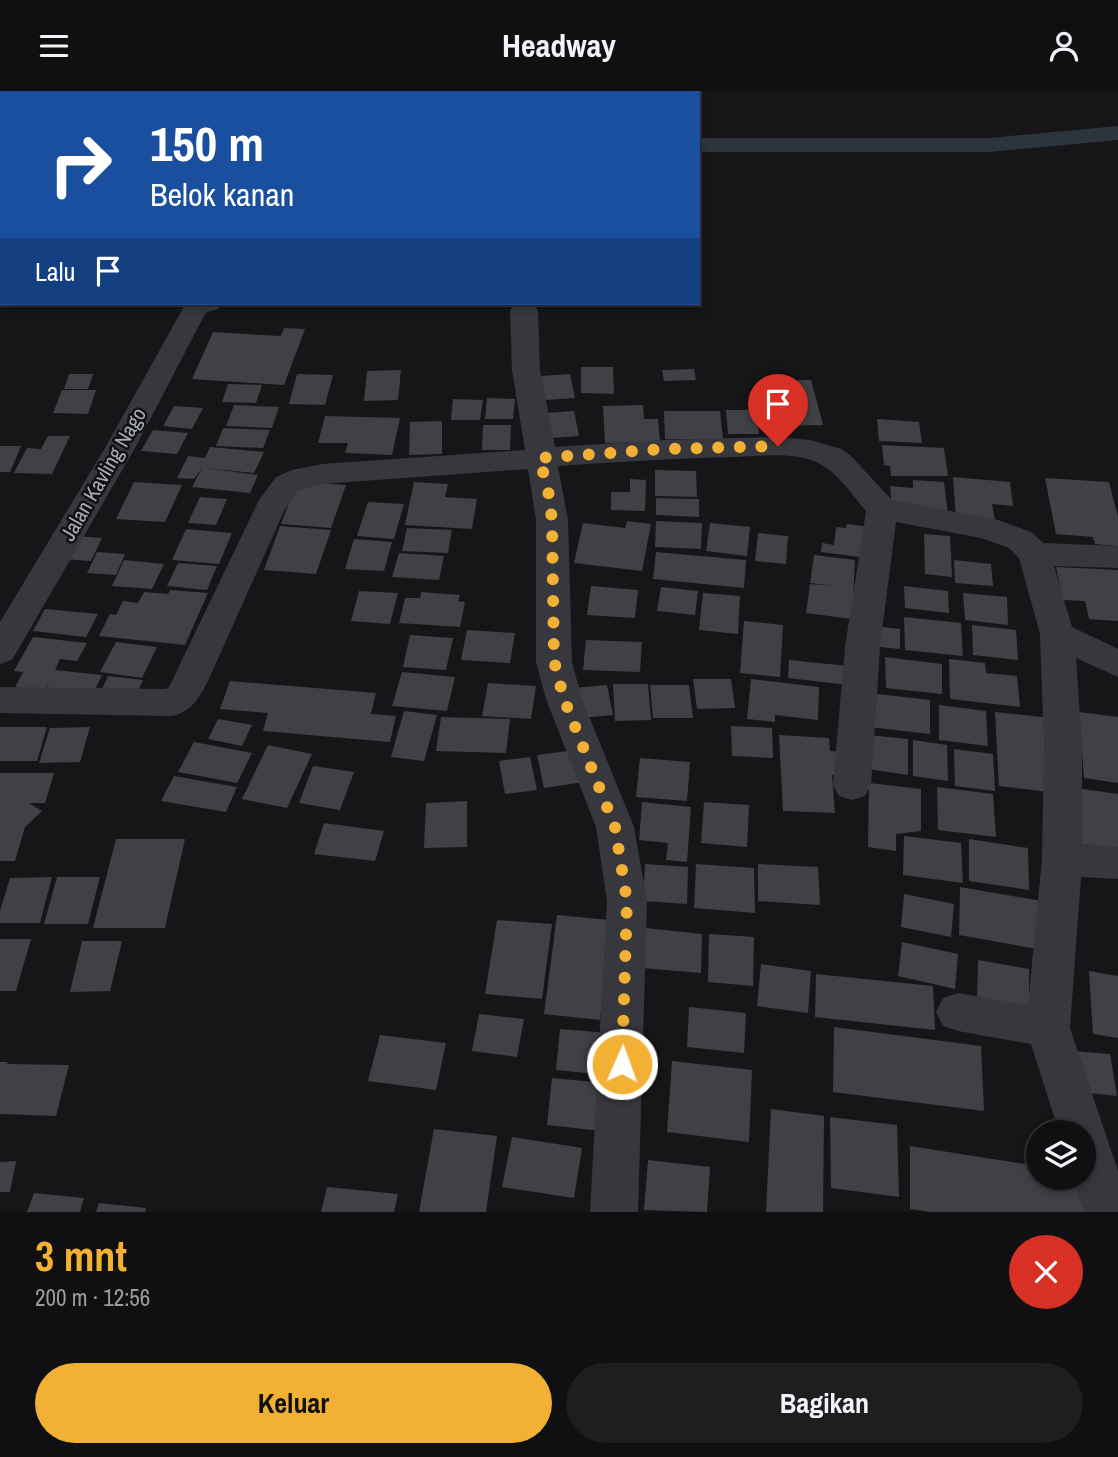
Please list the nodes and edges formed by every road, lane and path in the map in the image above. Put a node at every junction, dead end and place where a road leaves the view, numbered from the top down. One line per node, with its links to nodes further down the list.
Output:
1 (203, 305): 8 (street, Jalan Kavling Nago)
2 (524, 311): 3 (street)
3 (539, 458): 4 (street); 10 (street); 16 (street)
4 (882, 509): 5 (street); 11 (street)
5 (1034, 554): 6 (street); 7 (street)
6 (1118, 557)
7 (1057, 634): 9 (street); 12 (street)
8 (0, 651)
9 (1118, 664)
10 (0, 700)
11 (852, 785)
12 (1062, 859): 13 (street); 15 (street)
13 (1118, 863)
14 (958, 1012): 15 (street)
15 (1048, 1028): 17 (street)
16 (614, 1212)
17 (1108, 1212)

